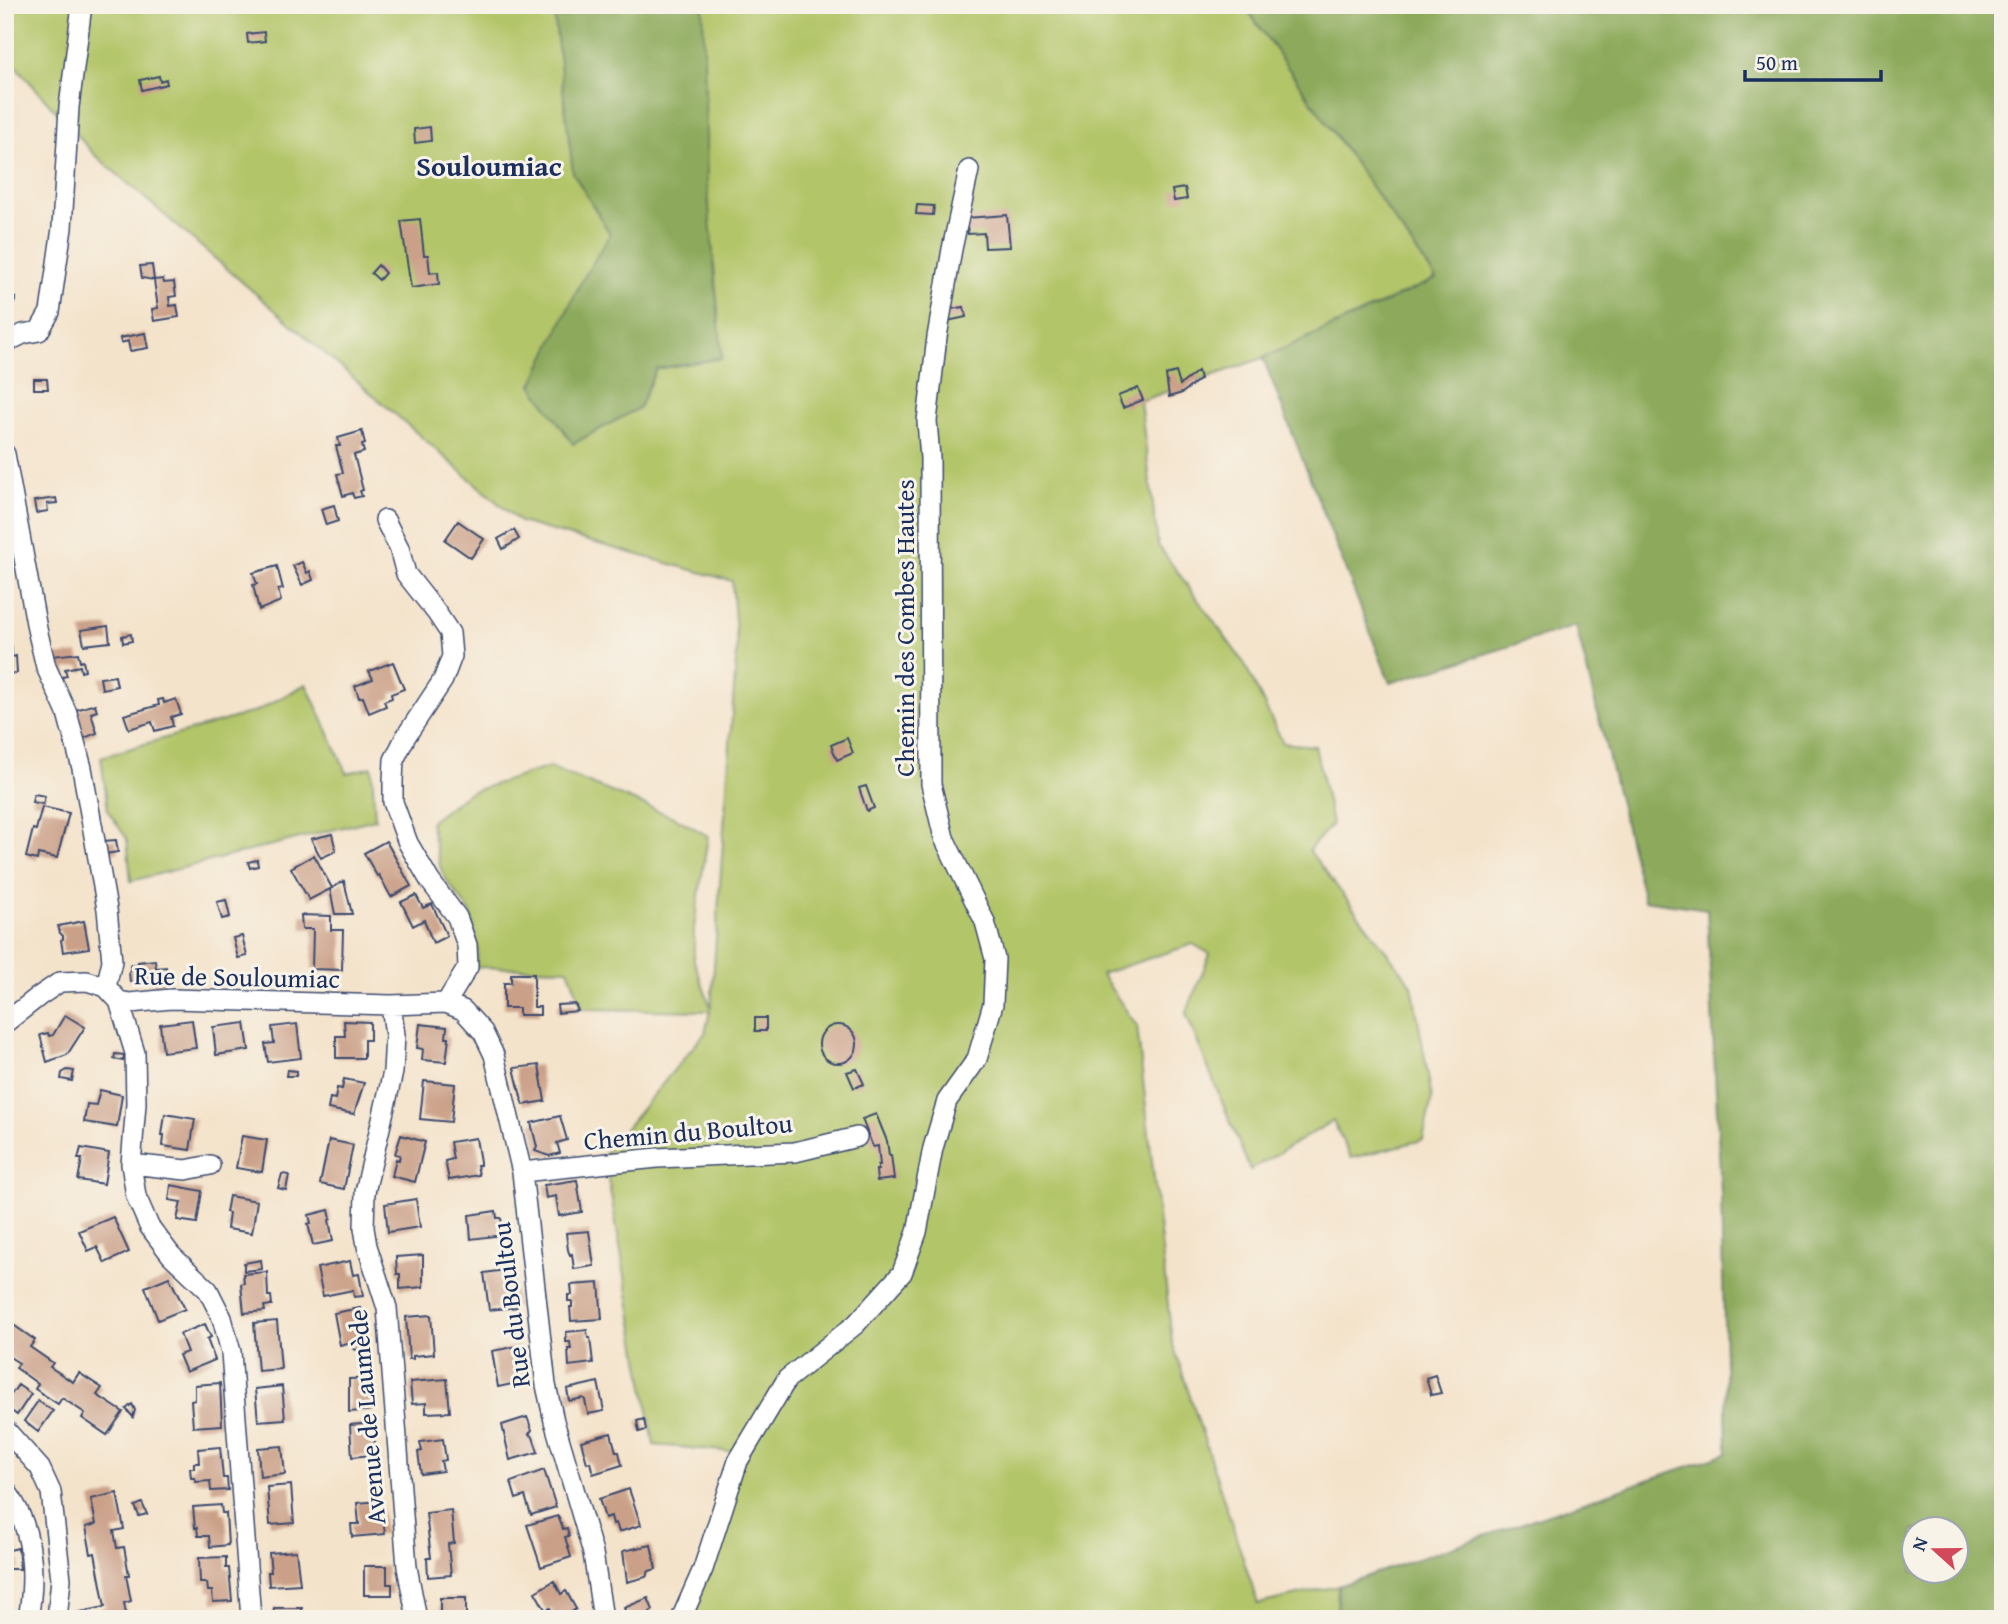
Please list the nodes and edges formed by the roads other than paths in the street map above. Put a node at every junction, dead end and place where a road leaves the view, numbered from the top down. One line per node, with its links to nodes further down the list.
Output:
1 (82, 5): 3 (street)
2 (969, 170): 21 (street, Chemin des Combes Hautes)
3 (5, 343)
4 (5, 454): 6 (street)
5 (385, 520): 7 (street)
6 (112, 994): 8 (street, Rue de Souloumiac); 9 (street, Rue de Souloumiac); 11 (street)
7 (446, 1003): 8 (street, Rue de Souloumiac); 13 (street, Rue du Boultou)
8 (391, 1005): 19 (street, Avenue de Laumède)
9 (5, 1023)
10 (857, 1137): 13 (street, Chemin du Boultou)
11 (131, 1164): 12 (street); 18 (street)
12 (210, 1165)
13 (522, 1172): 20 (street, Rue du Boultou)
14 (5, 1429): 17 (street)
15 (5, 1489): 16 (street)
16 (28, 1619)
17 (57, 1619)
18 (251, 1619)
19 (417, 1619)
20 (603, 1619)
21 (681, 1619)

